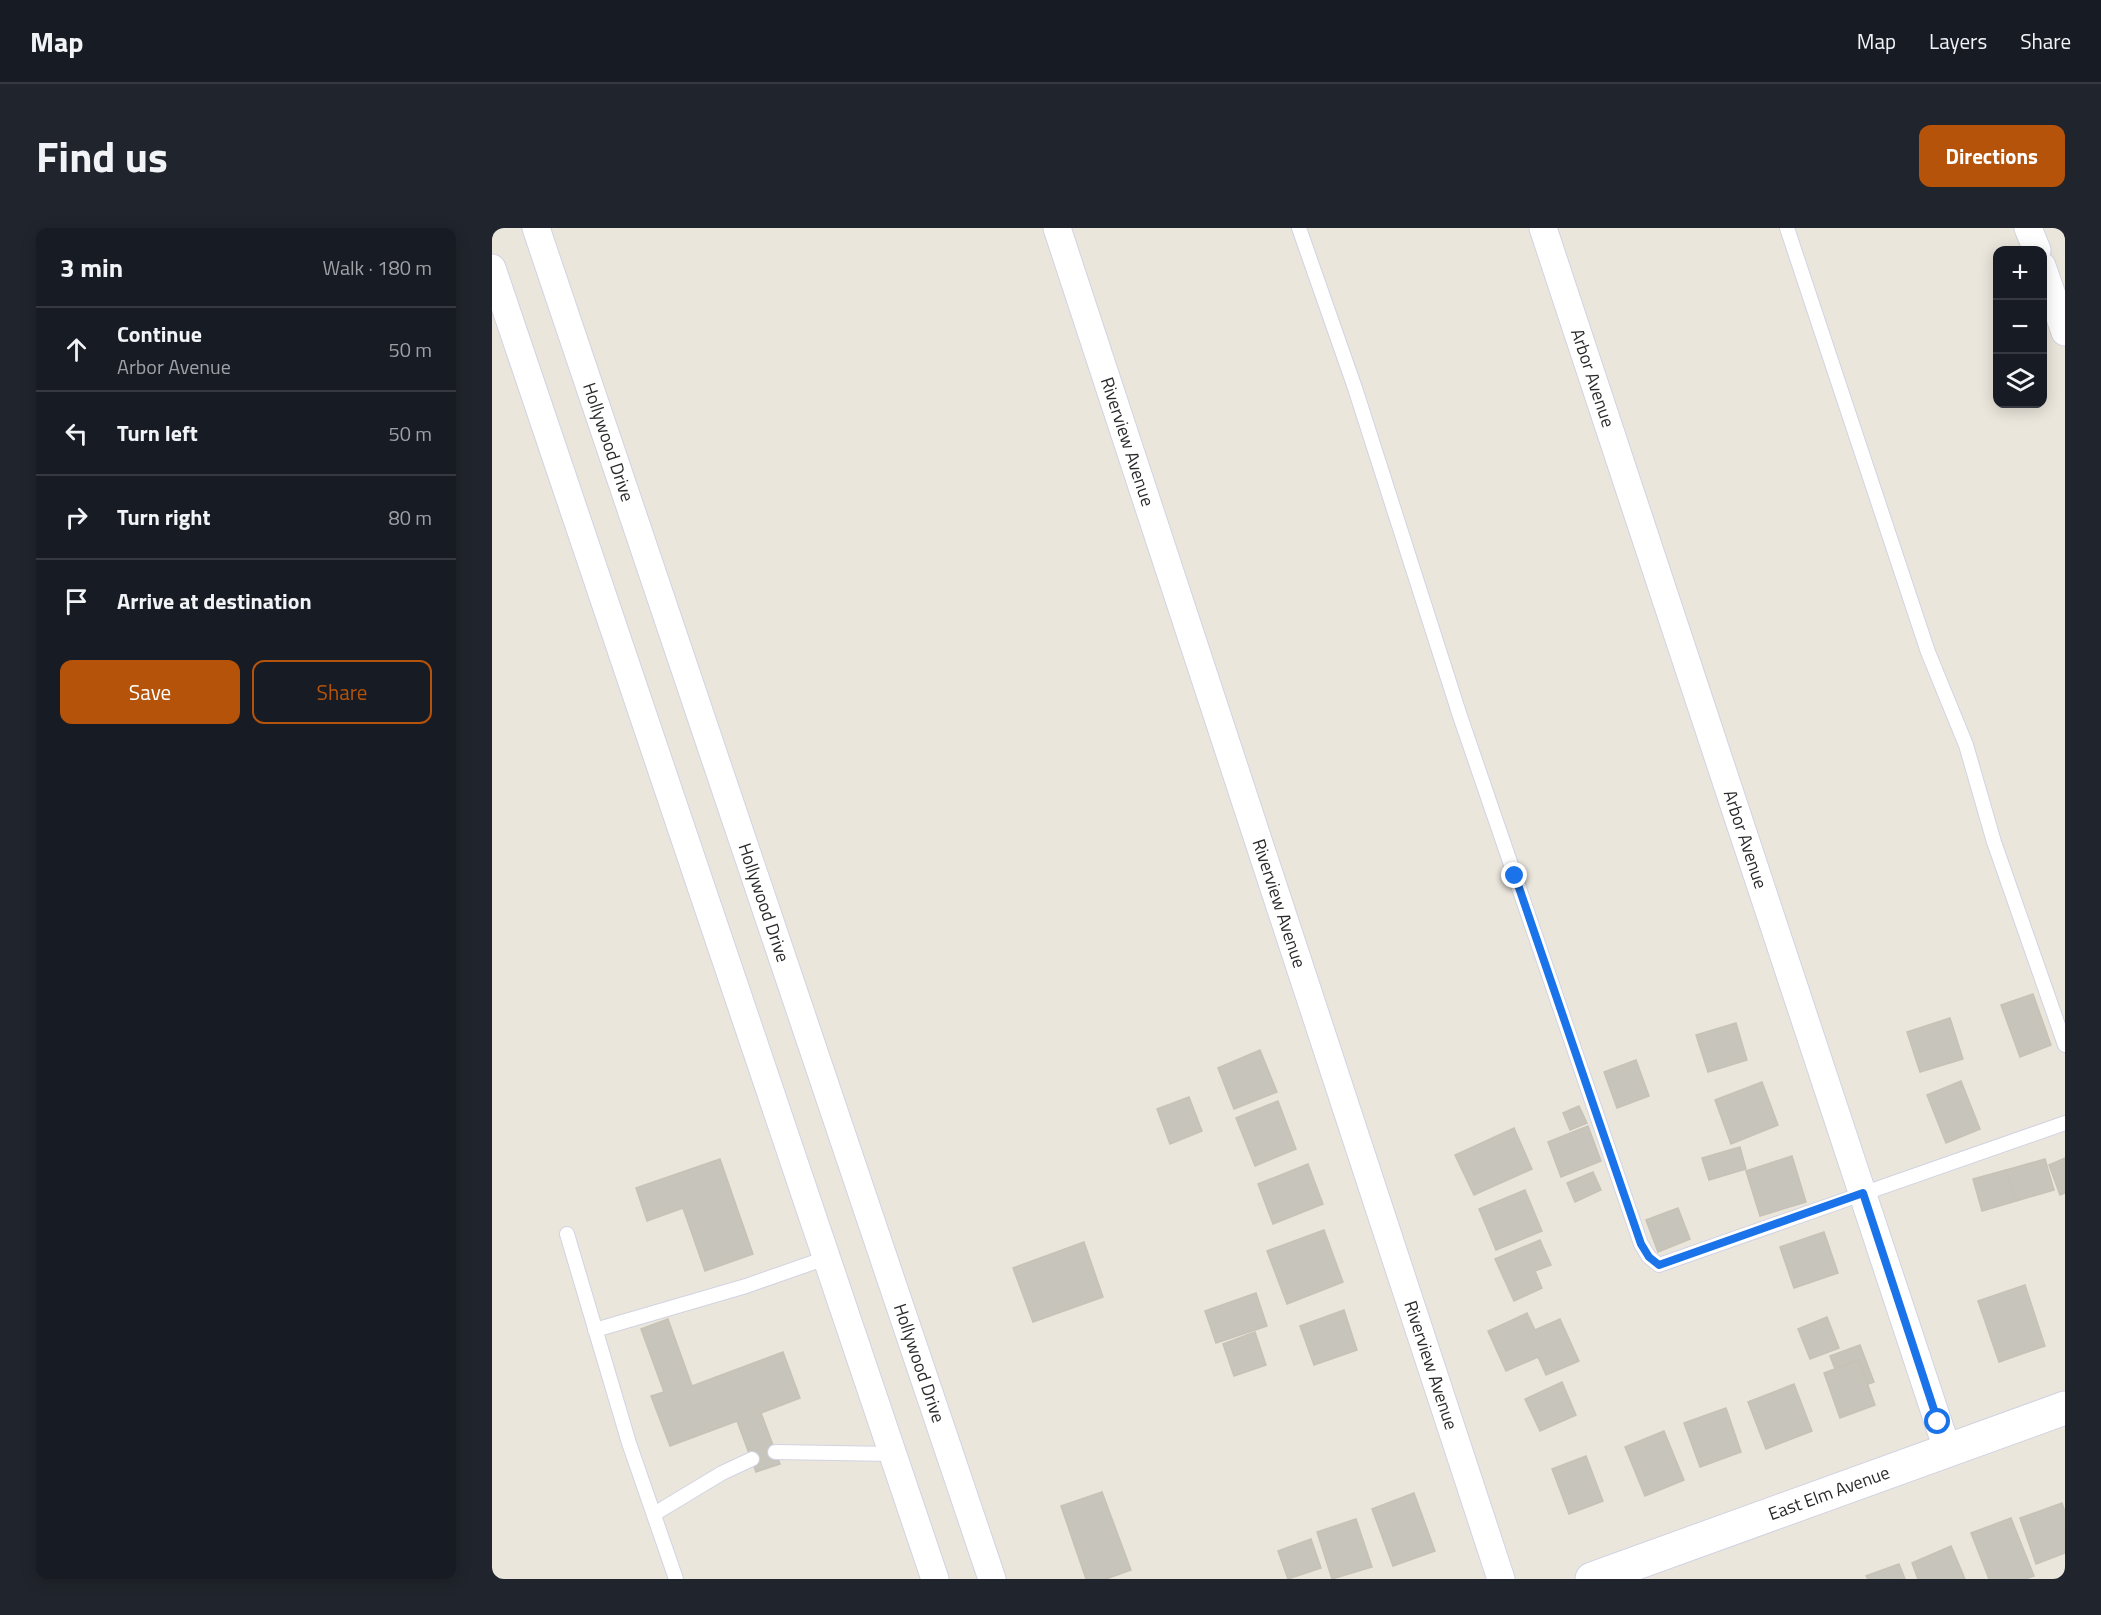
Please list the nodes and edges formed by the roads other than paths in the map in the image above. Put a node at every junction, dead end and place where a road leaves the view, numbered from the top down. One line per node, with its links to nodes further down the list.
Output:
1 (536, 228): 25 (street, Hollywood Drive)
2 (1057, 228): 26 (street, Riverview Avenue)
3 (1299, 228): 13 (lane)
4 (1543, 228): 13 (street, Arbor Avenue)
5 (1787, 228): 11 (lane)
6 (2028, 228): 7 (street)
7 (2035, 246)
8 (492, 268): 15 (street)
9 (2047, 278): 10 (street)
10 (2065, 332)
11 (2065, 1045)
12 (2065, 1122): 13 (lane)
13 (1863, 1193): 18 (street, Arbor Avenue)
14 (567, 1234): 16 (lane)
15 (826, 1258): 16 (lane); 20 (street)
16 (595, 1330): 22 (lane)
17 (2065, 1408): 18 (main road, East Elm Avenue)
18 (1947, 1449): 27 (main road, East Elm Avenue)
19 (776, 1452): 20 (lane)
20 (892, 1454): 24 (street)
21 (752, 1459): 22 (lane)
22 (654, 1515): 23 (lane)
23 (676, 1579)
24 (935, 1579)
25 (992, 1579)
26 (1501, 1579)
27 (1592, 1579)

